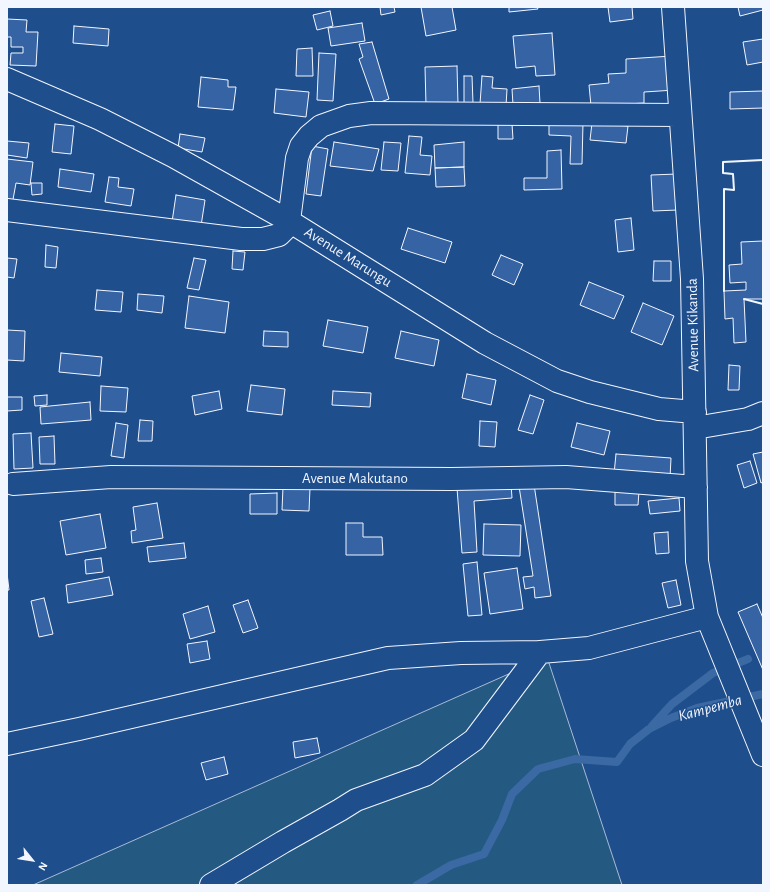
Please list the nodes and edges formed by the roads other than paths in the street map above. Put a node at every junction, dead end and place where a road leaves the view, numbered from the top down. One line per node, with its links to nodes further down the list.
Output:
1 (673, 7): 3 (street, Avenue Kikanda)
2 (7, 79): 5 (street, Avenue Marungu)
3 (680, 115): 5 (street); 7 (street, Avenue Kikanda)
4 (7, 210): 5 (street)
5 (289, 221): 7 (street, Avenue Marungu)
6 (763, 413): 7 (street, Avenue Marungu)
7 (695, 420): 9 (street, Avenue Kikanda)
8 (13, 484): 9 (street, Avenue Makutano)
9 (696, 487): 10 (street, Avenue Kikanda)
10 (707, 617): 11 (street); 13 (street, Avenue Kikanda)
11 (540, 652): 12 (street); 14 (street)
12 (7, 744)
13 (763, 755)
14 (211, 885)

